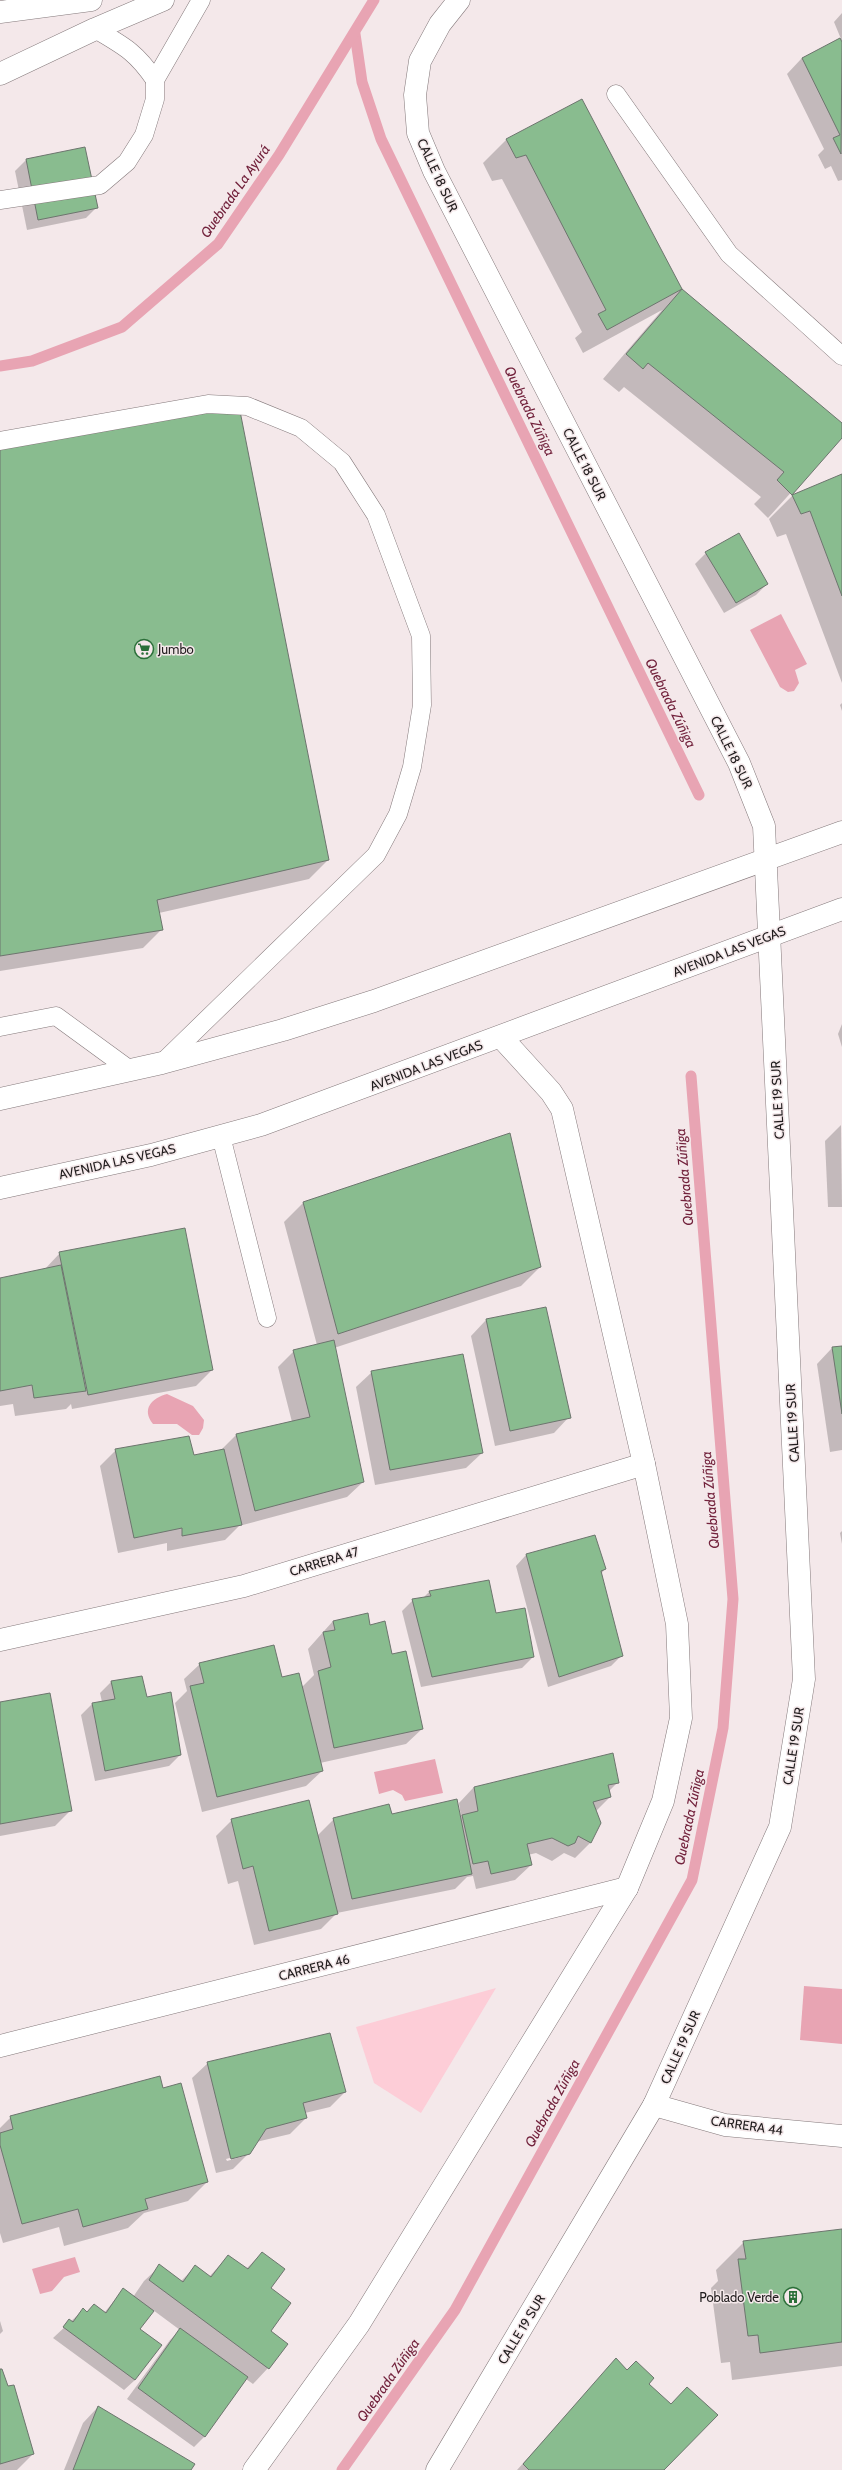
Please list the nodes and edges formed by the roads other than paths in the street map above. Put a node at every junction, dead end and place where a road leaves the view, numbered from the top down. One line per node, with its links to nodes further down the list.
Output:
1 (91, 0): 5 (main road)
2 (163, 0): 6 (main road)
3 (201, 0): 8 (lane)
4 (458, 0): 14 (main road, CALLE 18 SUR)
5 (0, 12)
6 (95, 29): 7 (main road); 8 (lane)
7 (0, 74)
8 (155, 80): 10 (lane)
9 (616, 94): 11 (lane)
10 (0, 200)
11 (842, 356)
12 (0, 441): 19 (lane)
13 (842, 832): 14 (main road)
14 (767, 861): 16 (main road, CALLE 18 SUR); 19 (main road)
15 (842, 909): 16 (main road, AVENIDA LAS VEGAS)
16 (770, 936): 18 (main road, AVENIDA LAS VEGAS); 29 (main road, CALLE 19 SUR)
17 (0, 1027): 20 (lane)
18 (501, 1037): 22 (main road, AVENIDA LAS VEGAS); 25 (main road)
19 (162, 1063): 20 (main road)
20 (130, 1070): 21 (main road)
21 (0, 1100)
22 (222, 1136): 23 (main road, AVENIDA LAS VEGAS); 24 (lane)
23 (0, 1188)
24 (267, 1318)
25 (644, 1464): 26 (main road, CARRERA 47); 27 (main road)
26 (0, 1640)
27 (627, 1888): 28 (main road, CARRERA 46); 31 (main road)
28 (0, 2046)
29 (654, 2105): 30 (main road, CARRERA 44); 32 (main road, CALLE 19 SUR)
30 (842, 2136)
31 (254, 2470)
32 (437, 2470)

